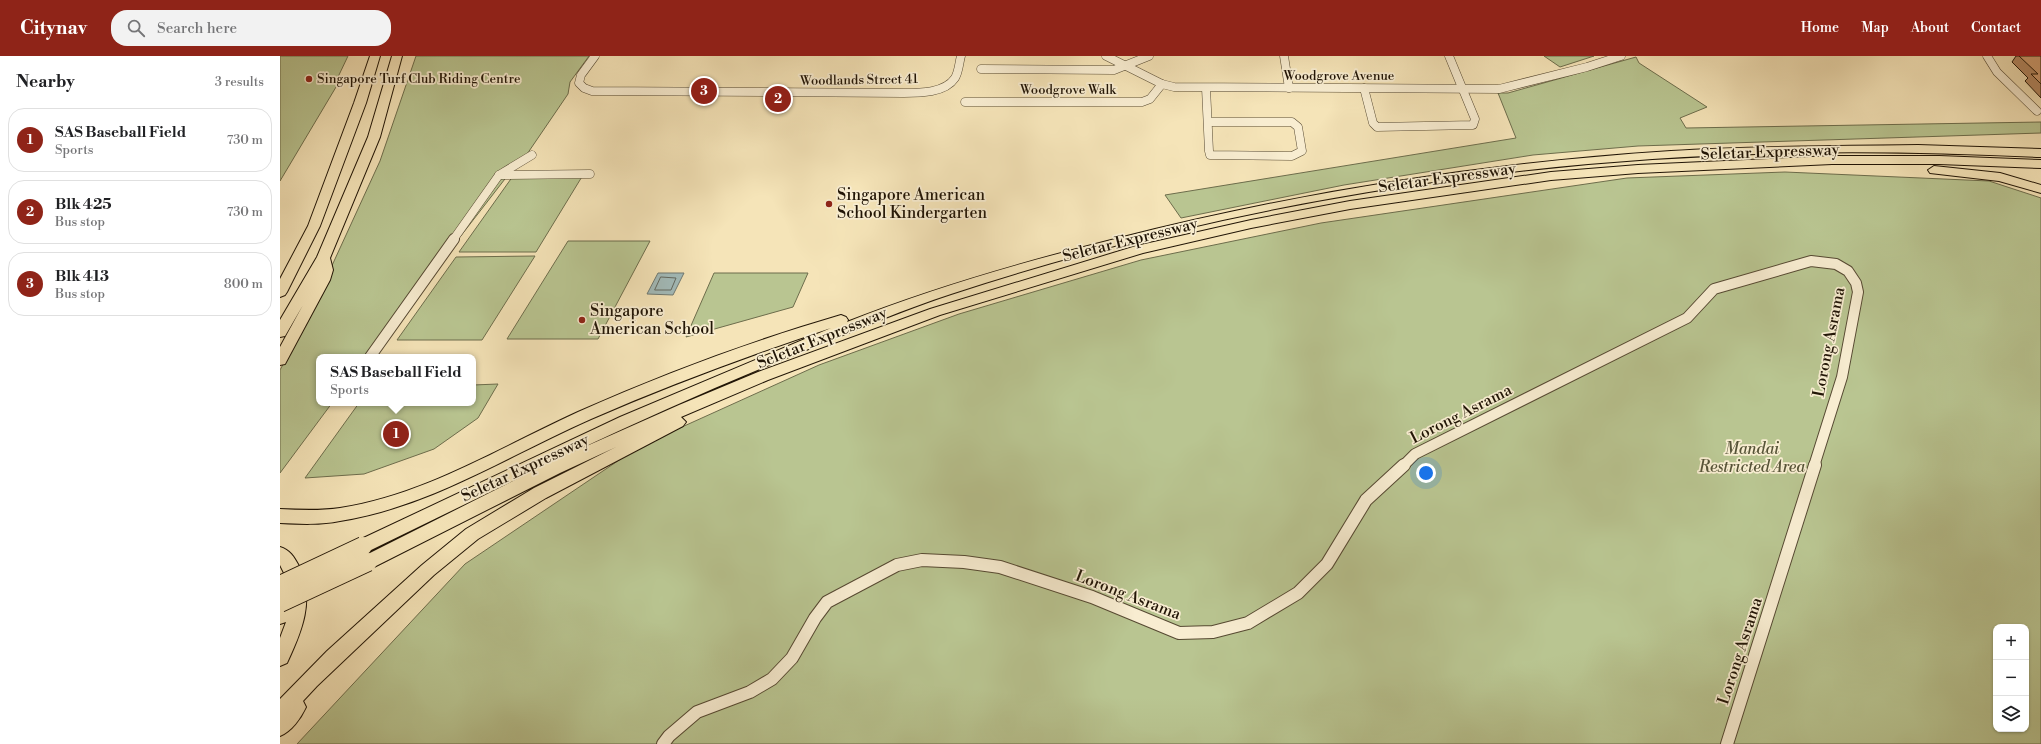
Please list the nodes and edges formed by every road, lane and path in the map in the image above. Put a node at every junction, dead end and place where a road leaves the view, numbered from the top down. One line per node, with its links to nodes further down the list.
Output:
1 (375, 56): 35 (highway)
2 (397, 56): 24 (highway)
3 (406, 56): 24 (highway)
4 (595, 56): 5 (street, Woodlands Street 41)
5 (961, 56)
6 (1106, 56): 13 (street, Woodgrove Avenue)
7 (1148, 56): 13 (street)
8 (1284, 56): 18 (street)
9 (1449, 56): 20 (street)
10 (1607, 56): 14 (street, Woodgrove Avenue)
11 (1621, 56): 14 (street, Woodgrove Avenue)
12 (1987, 56): 22 (street)
13 (1125, 67): 15 (street); 16 (street, Woodgrove Avenue)
14 (1576, 68): 20 (street, Woodgrove Avenue)
15 (981, 69)
16 (1162, 84): 17 (street, Woodgrove Avenue); 21 (street, Woodgrove Walk)
17 (1206, 88): 18 (street, Woodgrove Avenue); 23 (street)
18 (1289, 88): 19 (street, Woodgrove Avenue)
19 (1364, 88): 20 (street, Woodgrove Avenue); 20 (street)
20 (1463, 89)
21 (965, 102)
22 (2037, 111)
23 (1208, 122): 23 (street)
24 (374, 138): 34 (highway)
25 (2041, 142): 26 (highway)
26 (1893, 148): 27 (highway, Seletar Expressway); 36 (highway, Seletar Expressway)
27 (2041, 153)
28 (532, 155): 31 (street)
29 (1736, 164): 30 (highway, Seletar Expressway); 33 (highway); 40 (highway, Seletar Expressway)
30 (2041, 164)
31 (499, 174): 32 (street); 38 (street)
32 (590, 174)
33 (2041, 189)
34 (324, 257): 37 (highway); 39 (highway)
35 (280, 292)
36 (932, 295): 41 (highway); 43 (highway, Seletar Expressway)
37 (280, 332)
38 (372, 354)
39 (280, 360)
40 (763, 376): 43 (highway); 49 (highway)
41 (280, 516)
42 (280, 554): 48 (highway)
43 (365, 554): 44 (highway, Seletar Expressway, bridge); 46 (highway, bridge)
44 (280, 585)
45 (280, 596): 47 (highway)
46 (280, 603)
47 (280, 616)
48 (280, 657)
49 (334, 657): 50 (highway); 51 (highway)
50 (280, 713)
51 (280, 727)
52 (663, 744): 53 (street, Lorong Asrama)
53 (1727, 744)

